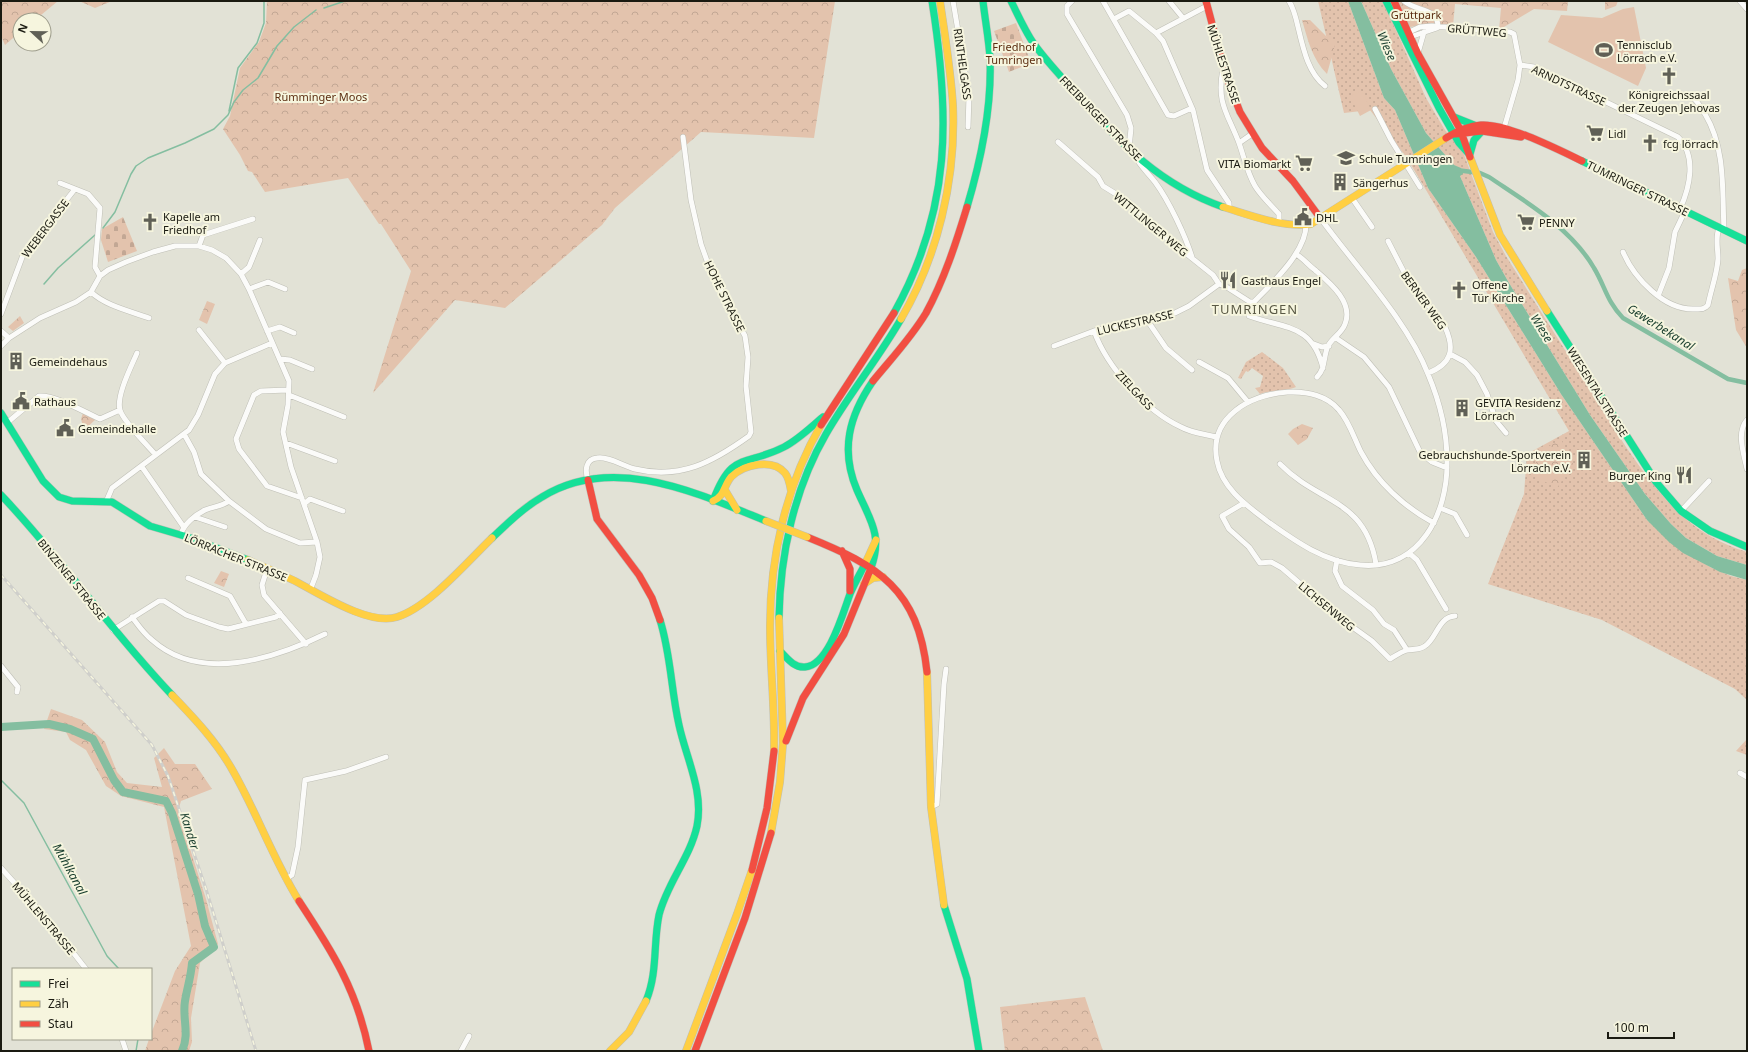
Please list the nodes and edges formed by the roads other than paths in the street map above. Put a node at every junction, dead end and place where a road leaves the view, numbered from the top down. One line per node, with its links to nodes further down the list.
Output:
1 (932, 1): 98 (main road)
2 (940, 1): 156 (main road)
3 (953, 1): 31 (street, RINTHELGASS)
4 (983, 1): 140 (main road)
5 (1012, 1): 40 (main road, FREIBURGER STRASSE)
6 (1072, 1): 40 (street)
7 (1103, 1): 17 (street)
8 (1169, 1): 16 (street)
9 (1289, 1): 25 (street)
10 (1386, 1): 21 (main road)
11 (1394, 1): 21 (main road)
12 (1404, 1): 18 (street, GRÜTTWEG)
13 (1740, 1): 15 (street)
14 (1206, 3): 16 (street); 24 (main road, MÜHLESTRASSE)
15 (1747, 9)
16 (1183, 18): 20 (street)
17 (1114, 19): 20 (street); 27 (street)
18 (1438, 27): 19 (street, GRÜTTWEG); 21 (street, GRÜTTWEG); 23 (street, GRÜTTWEG)
19 (1424, 32): 21 (street, GRÜTTWEG); 22 (street)
20 (1156, 33): 27 (street)
21 (1407, 36): 22 (main road); 36 (main road)
22 (1418, 54): 29 (main road)
23 (1520, 65): 33 (street, GRÜTTWEG); 48 (street, ARNDTSTRASSE)
24 (1224, 67): 35 (main road, MÜHLESTRASSE); 39 (street)
25 (1325, 86)
26 (1692, 97): 54 (street)
27 (1192, 108): 47 (street)
28 (1375, 109): 42 (street)
29 (1454, 117): 30 (main road); 32 (main road)
30 (1474, 125): 32 (main road, TUMRINGER STRASSE); 33 (main road, TUMRINGER STRASSE)
31 (968, 127)
32 (1461, 131): 34 (main road, TUMRINGER STRASSE); 36 (main road, TUMRINGER STRASSE); 41 (main road)
33 (1503, 131): 34 (main road, TUMRINGER STRASSE); 48 (main road, TUMRINGER STRASSE)
34 (1482, 132): 41 (main road)
35 (1252, 134): 39 (street); 50 (main road, MÜHLESTRASSE)
36 (1453, 134): 41 (main road); 42 (main road, FREIBURGER STRASSE)
37 (683, 137): 113 (street, HOHE STRASSE)
38 (1058, 142): 61 (street, WITTLINGER WEG)
39 (1239, 143): 51 (street)
40 (1132, 151): 47 (main road, FREIBURGER STRASSE); 61 (street)
41 (1470, 155): 127 (main road, WIESENTALSTRASSE)
42 (1406, 163): 44 (street); 46 (main road, FREIBURGER STRASSE)
43 (60, 183): 45 (street)
44 (1420, 187)
45 (75, 189): 63 (street); 70 (street, WEBERGASSE)
46 (1352, 198): 50 (main road, FREIBURGER STRASSE); 53 (street)
47 (1230, 209): 51 (main road, FREIBURGER STRASSE)
48 (1683, 210): 54 (main road, TUMRINGER STRASSE); 68 (street, ARNDTSTRASSE)
49 (253, 219): 58 (street)
50 (1321, 219): 52 (main road, FREIBURGER STRASSE); 93 (street)
51 (1279, 220): 52 (main road, FREIBURGER STRASSE)
52 (1306, 225): 60 (street)
53 (1372, 227)
54 (1722, 229): 56 (main road, TUMRINGER STRASSE); 68 (street)
55 (260, 240): 62 (street)
56 (1747, 241)
57 (1388, 242): 86 (street, BERNER WEG)
58 (199, 246): 62 (street); 63 (street)
59 (1623, 252): 68 (street)
60 (1296, 254): 69 (street); 79 (street)
61 (1192, 257): 64 (street, WITTLINGER WEG)
62 (241, 274): 65 (street)
63 (100, 276): 67 (street)
64 (1219, 284): 69 (street); 72 (street, LUCKESTRASSE)
65 (249, 289): 66 (street); 75 (street)
66 (285, 289)
67 (91, 292): 71 (street); 78 (street)
68 (1658, 296)
69 (1250, 302): 81 (street)
70 (1, 314)
71 (149, 318)
72 (1147, 320): 76 (street, LUCKESTRASSE); 92 (street)
73 (199, 330): 89 (street)
74 (1, 331): 78 (street)
75 (267, 331): 77 (street); 80 (street)
76 (1094, 331): 83 (street, LUCKESTRASSE); 105 (street, ZIELGASS)
77 (294, 333)
78 (8, 338): 82 (street)
79 (1336, 338): 84 (street); 111 (street)
80 (272, 343): 87 (street); 89 (street)
81 (1314, 343): 84 (street); 91 (street)
82 (1, 346)
83 (1054, 346)
84 (1328, 346): 91 (street)
85 (137, 353): 97 (street)
86 (1450, 354): 93 (street); 103 (street)
87 (280, 359): 90 (street); 95 (street)
88 (1199, 362): 96 (street)
89 (225, 363): 104 (street)
90 (312, 369)
91 (1323, 369): 94 (street)
92 (1192, 370)
93 (1428, 373): 111 (street)
94 (1317, 377)
95 (289, 392): 100 (street); 106 (street); 118 (street)
96 (1248, 402): 105 (street); 129 (street)
97 (120, 410): 102 (street); 107 (street)
98 (828, 412): 116 (main road); 120 (main road)
99 (1, 413): 102 (main road, LÖRRACHER STRASSE)
100 (344, 417)
101 (1747, 420): 112 (street)
102 (8, 422): 121 (main road, LÖRRACHER STRASSE)
103 (1506, 433)
104 (184, 434): 107 (street); 119 (street)
105 (1216, 437): 122 (street)
106 (286, 443): 108 (street); 118 (street)
107 (155, 454): 110 (street)
108 (335, 462)
109 (1280, 464): 139 (street)
110 (142, 467): 121 (street); 130 (street)
111 (1447, 468): 124 (street)
112 (1747, 469)
113 (588, 480): 120 (main road, LÖRRACHER STRASSE); 145 (main road, LÖRRACHER STRASSE); 173 (main road)
114 (1709, 481): 127 (street)
115 (725, 490): 116 (main road); 120 (main road); 125 (main road)
116 (791, 491): 174 (main road)
117 (1, 495): 152 (main road, BINZENER STRASSE)
118 (302, 498): 123 (street)
119 (229, 501): 128 (street); 134 (street)
120 (713, 501): 125 (main road, LÖRRACHER STRASSE)
121 (106, 502): 132 (main road, LÖRRACHER STRASSE)
122 (1244, 503): 138 (street); 155 (street, LICHSENWEG)
123 (304, 504): 126 (street); 134 (street)
124 (1440, 508): 129 (street); 133 (street)
125 (737, 510): 136 (main road, LÖRRACHER STRASSE, bridge)
126 (342, 511)
127 (1681, 511): 135 (main road, WIESENTALSTRASSE)
128 (195, 517): 130 (street); 131 (street)
129 (1434, 523): 137 (street)
130 (183, 526): 132 (street)
131 (225, 527)
132 (181, 534): 141 (main road, LÖRRACHER STRASSE)
133 (1467, 535)
134 (317, 542): 145 (street)
135 (1747, 547)
136 (842, 551): 140 (main road, LÖRRACHER STRASSE); 146 (main road)
137 (1409, 553): 139 (street); 147 (street)
138 (1337, 560): 139 (street); 155 (street)
139 (1376, 564)
140 (868, 566): 142 (main road, LÖRRACHER STRASSE); 144 (main road); 146 (main road)
141 (267, 569): 145 (main road, LÖRRACHER STRASSE); 148 (street)
142 (883, 577): 144 (main road); 164 (main road, LÖRRACHER STRASSE)
143 (188, 578): 151 (street)
144 (863, 585): 160 (main road)
145 (310, 588)
146 (849, 596): 156 (main road)
147 (1446, 609)
148 (280, 614): 151 (street); 154 (street)
149 (1455, 616): 155 (street)
150 (132, 617): 151 (street); 152 (street); 154 (street)
151 (246, 624)
152 (113, 630): 166 (main road, BINZENER STRASSE)
153 (325, 634): 154 (street)
154 (306, 644)
155 (1407, 650)
156 (780, 651): 160 (main road)
157 (1, 666): 159 (street)
158 (946, 669): 164 (street)
159 (17, 692)
160 (783, 750): 175 (main road)
161 (386, 757): 166 (street)
162 (1740, 773): 163 (street)
163 (1747, 777)
164 (931, 807): 176 (main road, LÖRRACHER STRASSE)
165 (1, 868): 167 (street, MÜHLENSTRASSE)
166 (286, 879): 171 (main road, BINZENER STRASSE)
167 (85, 968)
168 (469, 1036): 172 (street)
169 (122, 1040): 170 (street)
170 (126, 1051)
171 (369, 1051)
172 (461, 1051)
173 (610, 1051)
174 (686, 1051)
175 (695, 1051)
176 (979, 1051)

